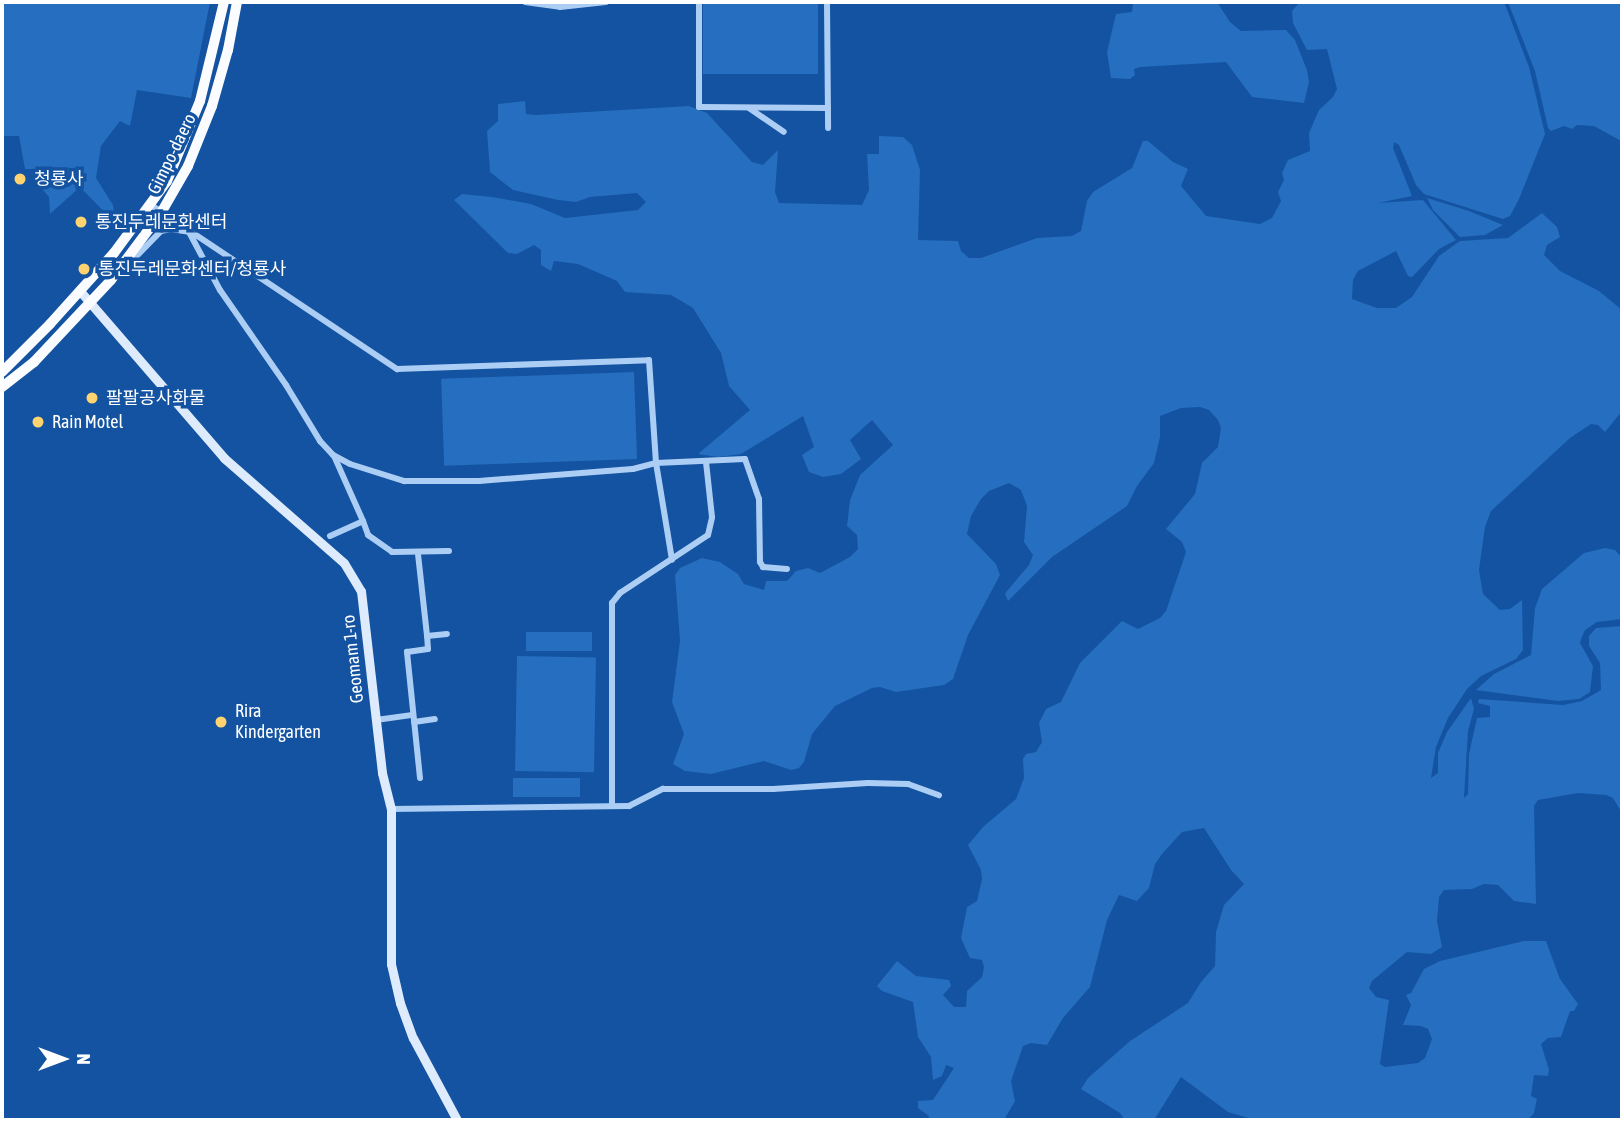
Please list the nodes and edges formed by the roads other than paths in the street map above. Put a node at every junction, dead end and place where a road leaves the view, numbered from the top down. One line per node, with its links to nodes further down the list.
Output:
1 (223, 2): 11 (main road, Gimpo-daero)
2 (237, 2): 12 (main road, Gimpo-daero)
3 (524, 2): 4 (street)
4 (606, 2)
5 (699, 2): 7 (street)
6 (827, 2): 8 (street)
7 (748, 107): 8 (street); 10 (street)
8 (828, 108): 9 (street)
9 (828, 128)
10 (784, 132)
11 (151, 205): 12 (street); 15 (main road, Gimpo-daero)
12 (161, 213): 13 (street); 14 (main road, Gimpo-daero)
13 (189, 232): 14 (street); 19 (street); 21 (street)
14 (111, 280): 16 (main road, Gimpo-daero)
15 (80, 291): 16 (street, Geomam 1-ro); 17 (main road, Gimpo-daero)
16 (90, 301): 18 (main road, Gimpo-daero); 32 (street, Geomam 1-ro)
17 (2, 372)
18 (2, 387)
19 (333, 455): 21 (street); 22 (street)
20 (706, 462): 21 (street); 26 (street); 27 (street)
21 (656, 463): 26 (street)
22 (363, 520): 23 (street); 25 (street)
23 (330, 536)
24 (449, 551): 25 (street)
25 (418, 554): 29 (street)
26 (672, 560): 35 (street)
27 (787, 569)
28 (447, 634): 29 (street)
29 (427, 636): 30 (street)
30 (414, 718): 31 (street); 32 (street); 33 (street)
31 (435, 719)
32 (376, 720): 36 (street, Geomam 1-ro)
33 (420, 778)
34 (939, 795): 35 (street)
35 (612, 806): 36 (street)
36 (390, 809): 37 (street, Geomam 1-ro)
37 (457, 1120)

